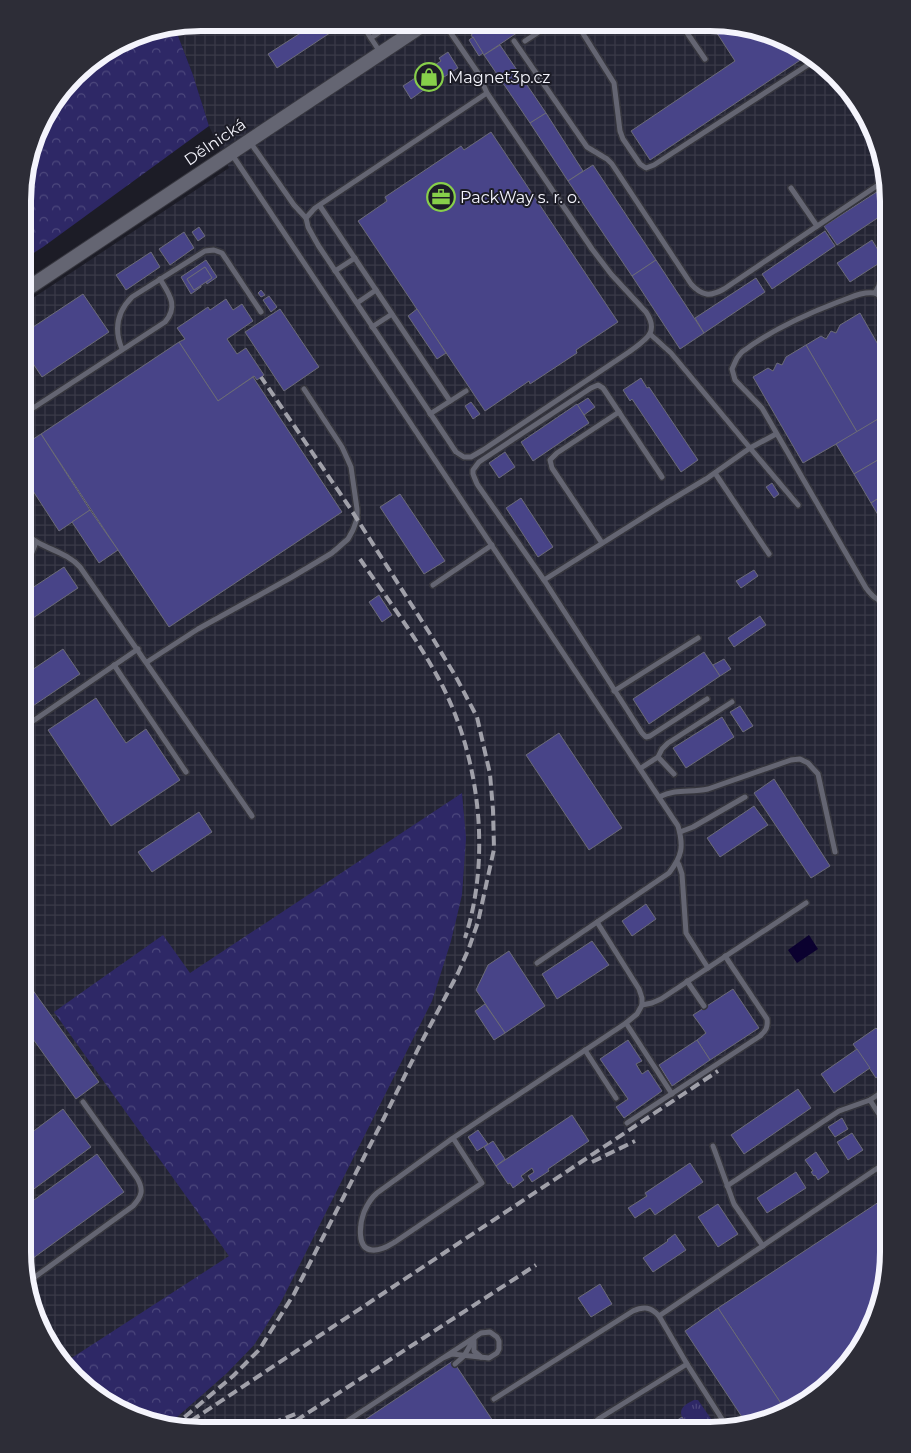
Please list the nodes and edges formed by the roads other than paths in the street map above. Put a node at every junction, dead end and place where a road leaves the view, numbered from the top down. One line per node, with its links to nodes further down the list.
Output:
1 (540, 31): 9 (lane)
2 (581, 31): 13 (lane)
3 (687, 31): 12 (lane)
4 (367, 32): 8 (lane)
5 (380, 32): 8 (lane)
6 (412, 32): 11 (street, Dělnická)
7 (450, 32): 14 (lane)
8 (371, 38): 11 (lane)
9 (525, 41)
10 (514, 42): 21 (lane)
11 (381, 53): 15 (street, Dělnická)
12 (705, 59)
13 (809, 63)
14 (487, 93): 19 (lane); 34 (lane)
15 (249, 140): 16 (street, Dělnická); 20 (lane)
16 (230, 153): 26 (street, Dělnická); 50 (lane)
17 (878, 185): 21 (lane)
18 (791, 188): 21 (lane)
19 (320, 206): 20 (lane); 22 (lane)
20 (306, 218): 23 (lane)
21 (817, 226)
22 (355, 258): 23 (lane); 27 (lane)
23 (335, 271): 30 (lane)
24 (160, 279): 31 (lane); 35 (lane); 35 (lane)
25 (880, 284): 28 (lane)
26 (31, 285)
27 (376, 290): 30 (lane); 32 (lane)
28 (875, 293): 29 (lane); 42 (lane)
29 (880, 296)
30 (357, 303): 33 (lane)
31 (261, 312)
32 (392, 314): 33 (lane); 38 (lane)
33 (372, 327): 41 (lane)
34 (650, 334): 41 (lane); 43 (lane)
35 (122, 349): 39 (lane)
36 (304, 390): 58 (lane)
37 (466, 391): 38 (lane)
38 (450, 401): 41 (lane)
39 (31, 409)
40 (618, 412): 45 (lane); 49 (lane); 53 (lane)
41 (430, 414)
42 (776, 434): 43 (lane); 55 (lane)
43 (750, 448): 44 (lane); 46 (lane)
44 (715, 473): 49 (lane); 51 (lane)
45 (662, 477)
46 (798, 505)
47 (31, 538): 48 (lane)
48 (36, 542): 52 (lane); 57 (lane)
49 (602, 543): 53 (lane)
50 (492, 545): 54 (lane); 65 (lane)
51 (769, 554)
52 (31, 555)
53 (544, 580): 60 (lane)
54 (433, 585)
55 (880, 601)
56 (698, 638): 60 (lane)
57 (138, 649): 58 (lane); 59 (lane)
58 (147, 662): 70 (lane)
59 (114, 665): 63 (lane); 66 (lane)
60 (614, 690): 61 (lane)
61 (707, 699)
62 (732, 702): 64 (lane)
63 (33, 720)
64 (658, 757): 65 (lane); 67 (lane)
65 (641, 768): 68 (lane)
66 (186, 772)
67 (674, 774)
68 (659, 797): 71 (lane); 72 (lane)
69 (745, 797): 71 (lane)
70 (252, 816)
71 (680, 832): 73 (lane)
72 (835, 852)
73 (677, 862): 75 (lane); 78 (lane)
74 (806, 903): 76 (lane)
75 (597, 922): 77 (lane); 80 (lane)
76 (725, 956): 78 (lane); 84 (lane)
77 (537, 963)
78 (708, 968): 79 (lane)
79 (687, 982): 80 (lane); 81 (lane)
80 (642, 1005): 82 (lane)
81 (704, 1006)
82 (626, 1023): 83 (lane); 84 (lane)
83 (585, 1050): 86 (lane); 91 (lane)
84 (672, 1094): 90 (lane)
85 (879, 1094): 87 (lane)
86 (616, 1098)
87 (870, 1100): 89 (lane); 94 (lane)
88 (83, 1102): 96 (lane)
89 (879, 1115)
90 (627, 1123)
91 (453, 1138): 91 (lane)
92 (712, 1146): 94 (lane)
93 (879, 1167): 95 (lane)
94 (727, 1186): 95 (lane)
95 (763, 1246): 97 (lane)
96 (34, 1278)
97 (659, 1316): 103 (lane); 104 (lane)
98 (476, 1337): 99 (lane); 100 (lane); 101 (lane); 101 (lane)
99 (464, 1356): 100 (lane); 101 (lane); 102 (lane)
100 (443, 1358): 106 (lane)
101 (485, 1358)
102 (455, 1364)
103 (686, 1364): 105 (lane); 107 (lane)
104 (494, 1399)
105 (724, 1421)
106 (347, 1422)
107 (595, 1422)

